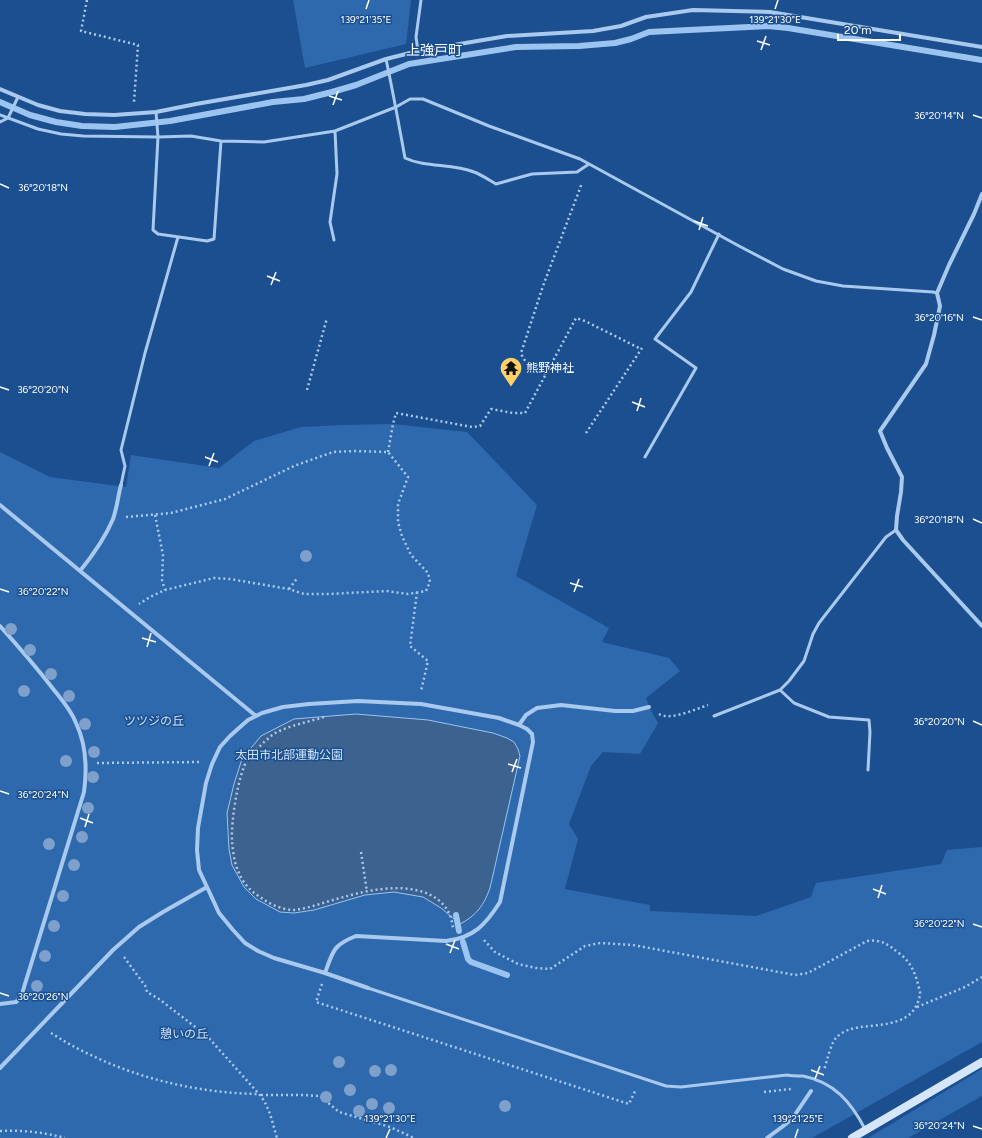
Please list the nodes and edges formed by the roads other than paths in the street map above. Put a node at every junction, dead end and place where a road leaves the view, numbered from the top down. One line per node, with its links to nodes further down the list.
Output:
1 (421, 0): 3 (lane)
2 (982, 47): 3 (street)
3 (418, 51): 4 (street)
4 (386, 59): 7 (lane); 8 (street)
5 (0, 88): 6 (street)
6 (18, 97): 8 (street); 10 (lane)
7 (396, 106): 12 (lane); 15 (lane); 15 (lane)
8 (156, 112): 13 (lane)
9 (0, 115): 10 (lane)
10 (8, 118): 11 (lane); 13 (lane)
11 (0, 122)
12 (335, 131): 14 (lane); 19 (lane)
13 (158, 137): 14 (lane); 18 (lane)
14 (221, 141): 18 (lane)
15 (589, 164): 17 (lane)
16 (982, 194): 20 (street)
17 (719, 234): 20 (lane); 21 (lane)
18 (178, 237): 22 (lane)
19 (334, 240)
20 (937, 293): 24 (street)
21 (645, 457)
22 (121, 485): 25 (street)
23 (0, 505): 25 (street)
24 (896, 530): 27 (street); 28 (lane)
25 (80, 571): 30 (street)
26 (0, 626): 37 (street)
27 (982, 626)
28 (780, 690): 31 (lane); 33 (lane)
29 (649, 707): 32 (street)
30 (256, 716): 32 (street); 34 (street)
31 (714, 716)
32 (519, 725): 35 (street)
33 (868, 770)
34 (207, 887): 35 (street); 39 (street)
35 (325, 973): 36 (street)
36 (368, 988): 41 (lane)
37 (0, 1004)
38 (982, 1062): 41 (street)
39 (0, 1068)
40 (811, 1091): 42 (street)
41 (866, 1130): 43 (street)
42 (768, 1138)
43 (852, 1138)

